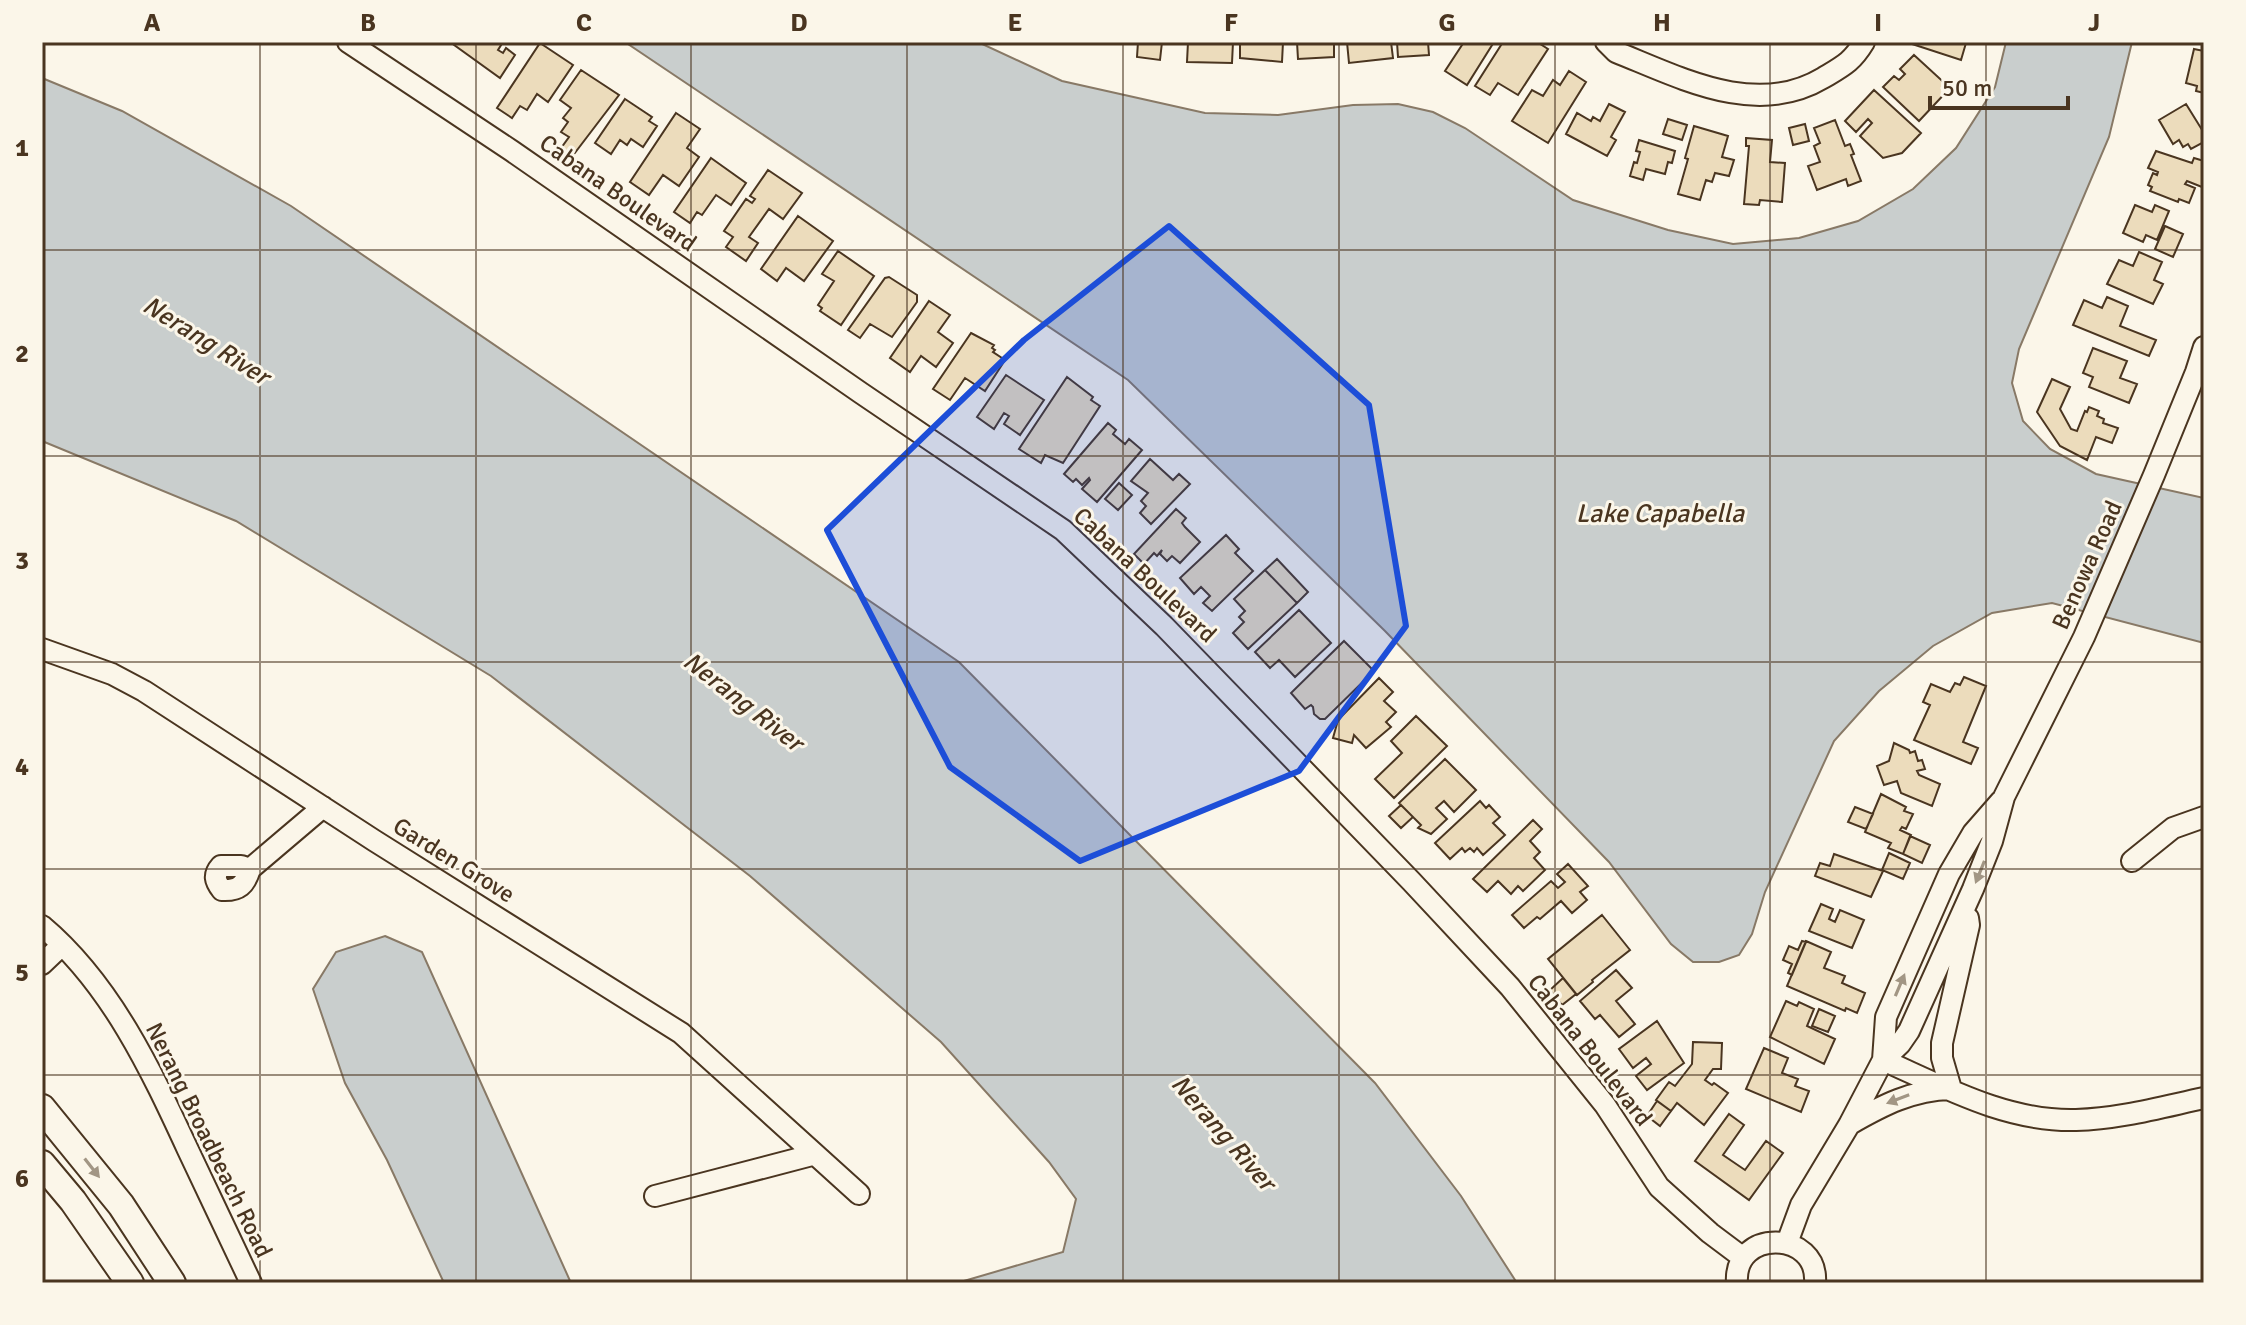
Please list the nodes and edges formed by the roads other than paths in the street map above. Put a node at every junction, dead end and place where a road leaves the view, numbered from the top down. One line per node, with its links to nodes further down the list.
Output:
1 (348, 42): 24 (street, Cabana Boulevard)
2 (1606, 42): 3 (street)
3 (1864, 42)
4 (2204, 347): 6 (street, Benowa Road)
5 (42, 649): 7 (street, Garden Grove)
6 (2004, 797): 11 (street, Benowa Road, one-way to 11); 14 (street, Benowa Road, one-way to 6)
7 (323, 807): 10 (street); 19 (street, Garden Grove)
8 (2204, 817): 9 (street)
9 (2132, 861)
10 (250, 869)
11 (1966, 906): 14 (street, Benowa Road); 15 (street)
12 (48, 934): 13 (street, Nerang Broadbeach Road); 27 (street, Nerang Broadbeach Road)
13 (42, 964)
14 (1883, 1060): 15 (street); 18 (street, Benowa Road)
15 (1951, 1089): 16 (street); 18 (street, one-way to 18)
16 (2204, 1098)
17 (42, 1108): 26 (main road, one-way to 26)
18 (1849, 1125): 23 (street, Benowa Road)
19 (812, 1155): 21 (street, Garden Grove); 22 (street)
20 (42, 1164): 25 (main road)
21 (859, 1194)
22 (655, 1196)
23 (1787, 1243): 24 (street); 29 (street)
24 (1742, 1257): 28 (street)
25 (130, 1283)
26 (172, 1283)
27 (251, 1283)
28 (1737, 1283)
29 (1815, 1283)

